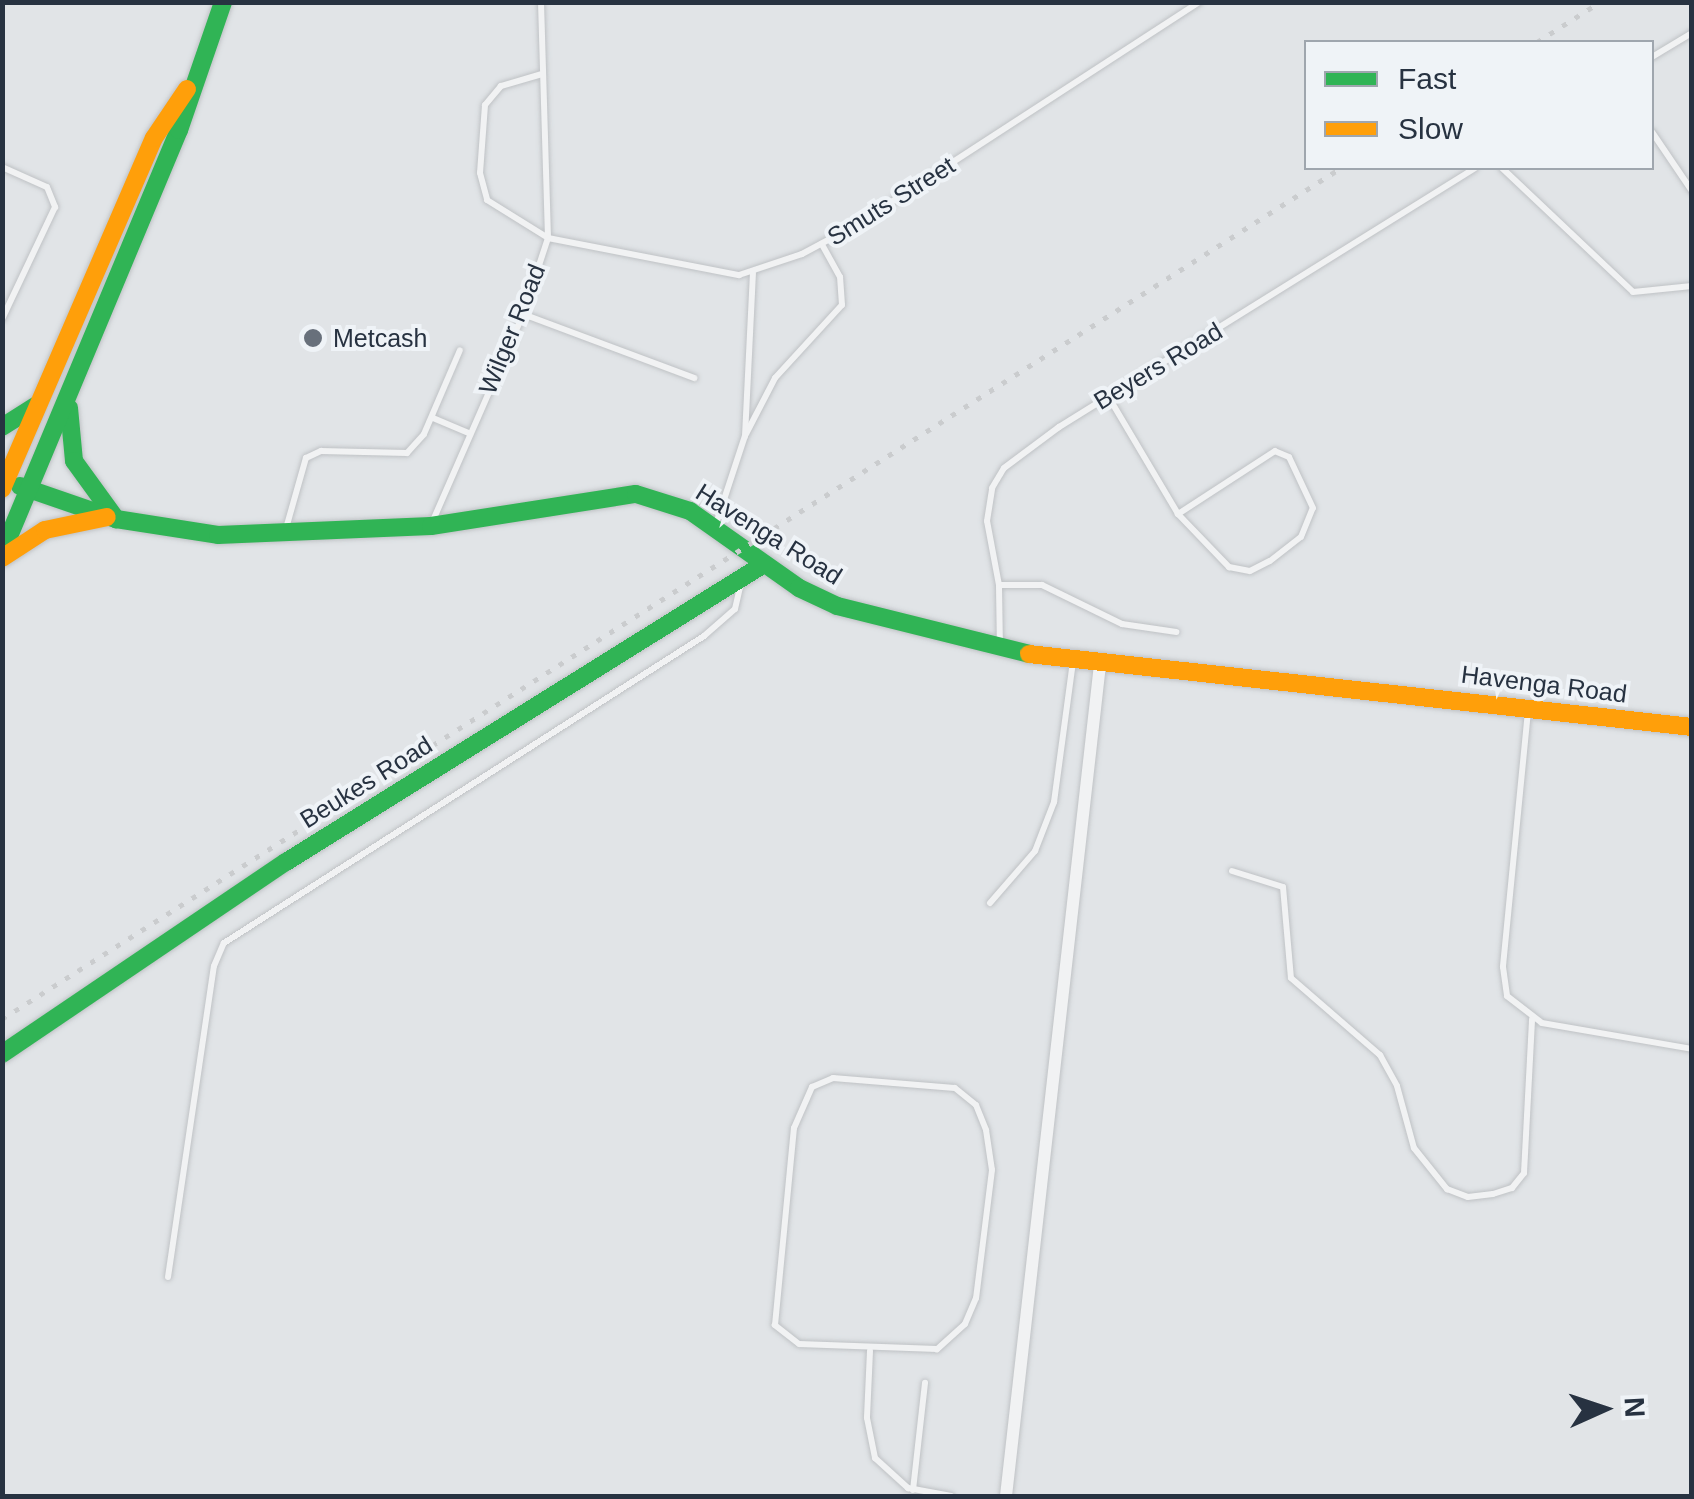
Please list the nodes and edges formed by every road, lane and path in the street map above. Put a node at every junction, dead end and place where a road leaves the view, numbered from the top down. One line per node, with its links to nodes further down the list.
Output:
1 (223, 2): 7 (main road)
2 (541, 2): 6 (lane, Wilger Road)
3 (1199, 2): 14 (lane, Smuts Street)
4 (1692, 33): 5 (lane)
5 (1654, 55)
6 (542, 74): 13 (lane, Wilger Road); 13 (lane)
7 (189, 87): 21 (main road); 23 (main road)
8 (1654, 135): 12 (lane)
9 (2, 167): 18 (lane)
10 (1471, 170): 22 (lane, Beyers Road)
11 (1504, 170): 16 (lane)
12 (1692, 191)
13 (548, 238): 15 (lane); 17 (lane, Wilger Road)
14 (822, 244): 15 (lane, Smuts Street); 27 (lane)
15 (753, 273): 27 (lane)
16 (1692, 286)
17 (522, 314): 20 (lane); 26 (lane, Wilger Road)
18 (2, 319)
19 (460, 350): 24 (lane)
20 (694, 378)
21 (69, 395): 29 (main road); 31 (main road)
22 (1108, 396): 30 (lane); 38 (lane, Beyers Road)
23 (40, 403): 25 (main road); 28 (main road)
24 (432, 417): 26 (lane); 34 (lane)
25 (2, 427)
26 (468, 433): 32 (lane, Wilger Road)
27 (745, 436): 33 (lane)
28 (4, 482): 29 (main road, Havenga Road)
29 (29, 490): 31 (main road, Havenga Road); 35 (main road)
30 (1178, 514): 30 (lane)
31 (111, 518): 34 (main road, Havenga Road); 35 (main road)
32 (431, 526): 33 (main road, Havenga Road); 34 (main road, Havenga Road)
33 (715, 527): 36 (main road, Havenga Road)
34 (284, 533)
35 (2, 556)
36 (764, 564): 37 (main road, Beukes Road); 40 (main road, Havenga Road)
37 (740, 577): 49 (main road, Beukes Road); 50 (lane)
38 (1000, 585): 39 (lane); 40 (lane, Beyers Road)
39 (1176, 632)
40 (1000, 651): 41 (main road, Havenga Road)
41 (1073, 661): 42 (main road, Havenga Road); 46 (lane)
42 (1100, 664): 43 (main road, Havenga Road); 55 (street)
43 (1529, 708): 44 (main road, Havenga Road); 47 (lane)
44 (1692, 727)
45 (1232, 871): 47 (lane)
46 (990, 903)
47 (1532, 1019): 48 (lane)
48 (1692, 1049)
49 (2, 1054)
50 (168, 1277)
51 (870, 1351): 51 (lane); 53 (lane)
52 (925, 1384): 53 (lane)
53 (913, 1490): 54 (lane)
54 (951, 1496)
55 (1006, 1496)

